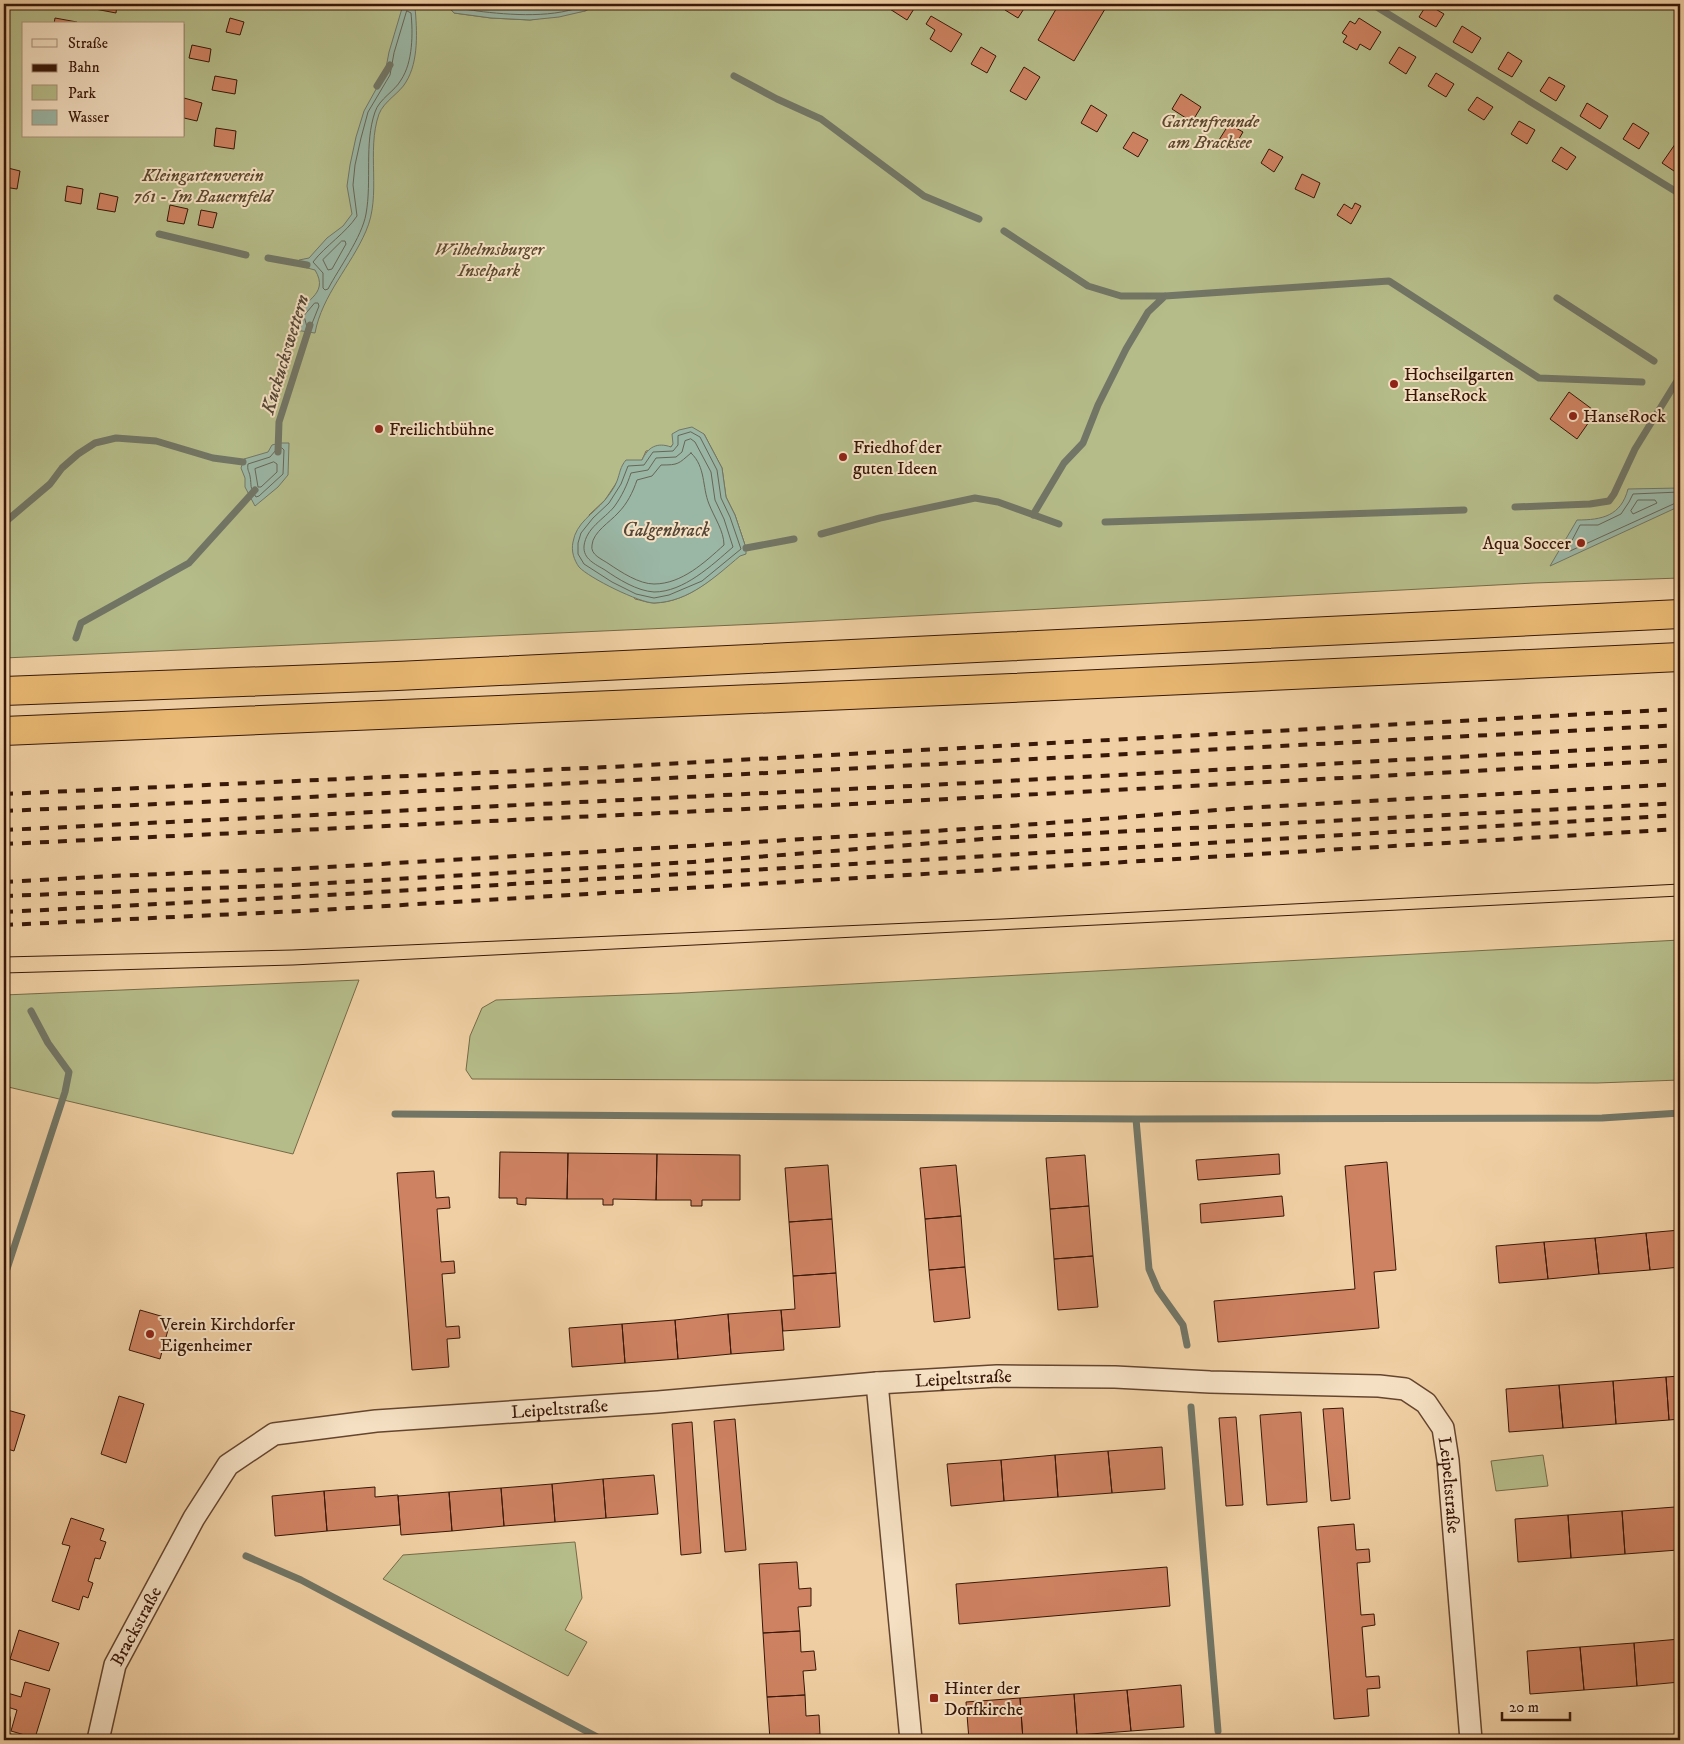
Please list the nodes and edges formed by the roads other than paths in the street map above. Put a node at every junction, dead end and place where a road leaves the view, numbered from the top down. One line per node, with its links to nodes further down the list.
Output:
1 (1680, 614): 3 (highway)
2 (1680, 657): 4 (highway)
3 (4, 691)
4 (4, 730)
5 (877, 1384): 6 (street, Leipeltstraße); 10 (street); 11 (street, Leipeltstraße)
6 (194, 1518): 9 (street, Brackstraße)
7 (4, 1718): 8 (lane)
8 (10, 1740)
9 (98, 1740)
10 (912, 1740)
11 (1471, 1740)

